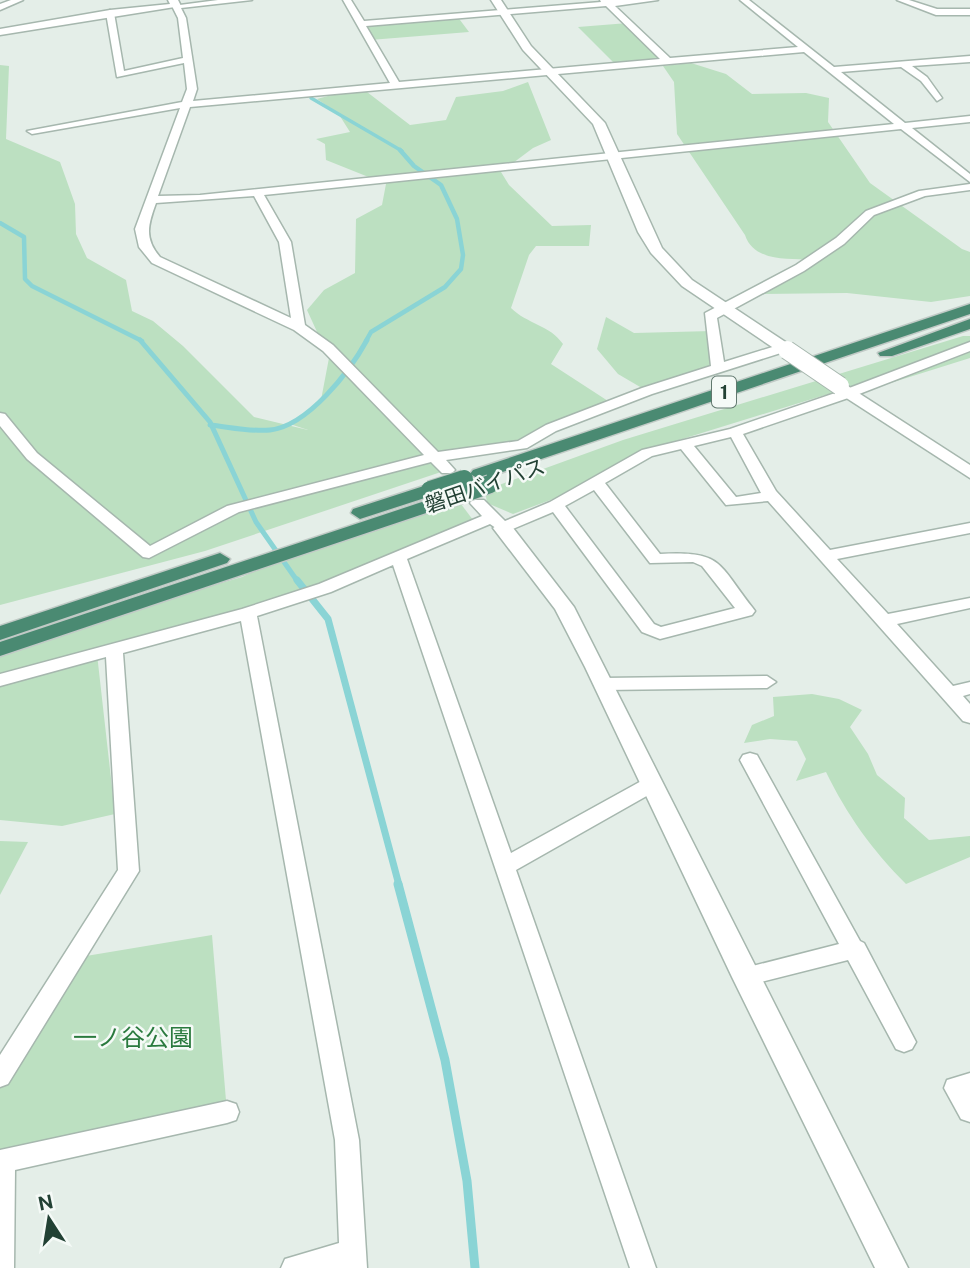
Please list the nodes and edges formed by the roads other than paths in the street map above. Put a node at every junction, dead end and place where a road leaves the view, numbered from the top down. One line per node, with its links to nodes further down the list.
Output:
1 (19, 0): 10 (street)
2 (248, 0): 8 (street)
3 (347, 0): 13 (street)
4 (654, 0): 7 (street)
5 (744, 0): 15 (street)
6 (901, 0): 11 (street)
7 (606, 2): 9 (street); 18 (street)
8 (174, 3): 12 (street); 17 (street)
9 (500, 6): 13 (street); 21 (street)
10 (0, 7)
11 (970, 12)
12 (110, 13): 14 (street); 17 (street)
13 (360, 24): 22 (street)
14 (0, 32)
15 (806, 49): 18 (street); 20 (street)
16 (970, 59): 19 (street)
17 (187, 60): 24 (street)
18 (667, 61): 21 (street)
19 (902, 64): 20 (street); 23 (street)
20 (833, 70): 26 (street)
21 (548, 72): 22 (street); 28 (street)
22 (396, 85): 24 (street)
23 (937, 98)
24 (188, 104): 27 (street); 32 (street)
25 (970, 119): 26 (street)
26 (903, 126): 28 (street); 29 (street)
27 (32, 131)
28 (614, 155): 31 (street); 34 (street)
29 (970, 179)
30 (970, 187): 34 (street)
31 (257, 192): 32 (street); 36 (street)
32 (152, 200): 36 (street)
33 (970, 307): 47 (highway, 磐田バイパス / 1)
34 (724, 310): 38 (street); 39 (street)
35 (965, 326): 47 (highway, 磐田バイパス / 1)
36 (299, 327): 44 (street)
37 (970, 346): 40 (street)
38 (785, 349): 39 (street); 40 (street, bridge)
39 (718, 369): 44 (street)
40 (844, 390): 42 (street); 46 (street)
41 (0, 417): 44 (street)
42 (735, 432): 43 (street); 50 (street)
43 (685, 445): 48 (street); 50 (street)
44 (434, 457): 45 (street)
45 (447, 470)
46 (970, 474)
47 (484, 480): 49 (highway, 磐田バイパス / 1, bridge)
48 (596, 482): 52 (street); 52 (street)
49 (435, 496): 60 (highway, 磐田バイパス / 1); 61 (highway, 磐田バイパス / 1)
50 (772, 496): 56 (street)
51 (478, 503): 53 (street)
52 (556, 505): 53 (street)
53 (497, 523): 55 (street); 65 (street)
54 (970, 528): 56 (street)
55 (398, 556): 58 (street); 71 (street)
56 (826, 556): 59 (street)
57 (970, 603): 59 (street)
58 (248, 613): 62 (street); 80 (street)
59 (884, 621): 67 (street)
60 (0, 633)
61 (0, 649)
62 (114, 649): 63 (street); 75 (street)
63 (0, 680)
64 (767, 682): 65 (street)
65 (603, 684): 70 (street)
66 (970, 688): 67 (street)
67 (948, 693): 68 (street)
68 (970, 716)
69 (750, 760): 72 (street)
70 (652, 784): 71 (street); 73 (street)
71 (505, 866): 83 (street)
72 (856, 949): 73 (street); 74 (street)
73 (745, 977): 84 (street)
74 (904, 1042)
75 (0, 1076)
76 (970, 1084): 77 (street)
77 (970, 1111)
78 (228, 1112): 79 (street)
79 (1, 1161): 81 (street)
80 (353, 1260): 82 (street)
81 (1, 1268)
82 (294, 1268)
83 (643, 1268)
84 (892, 1268)

